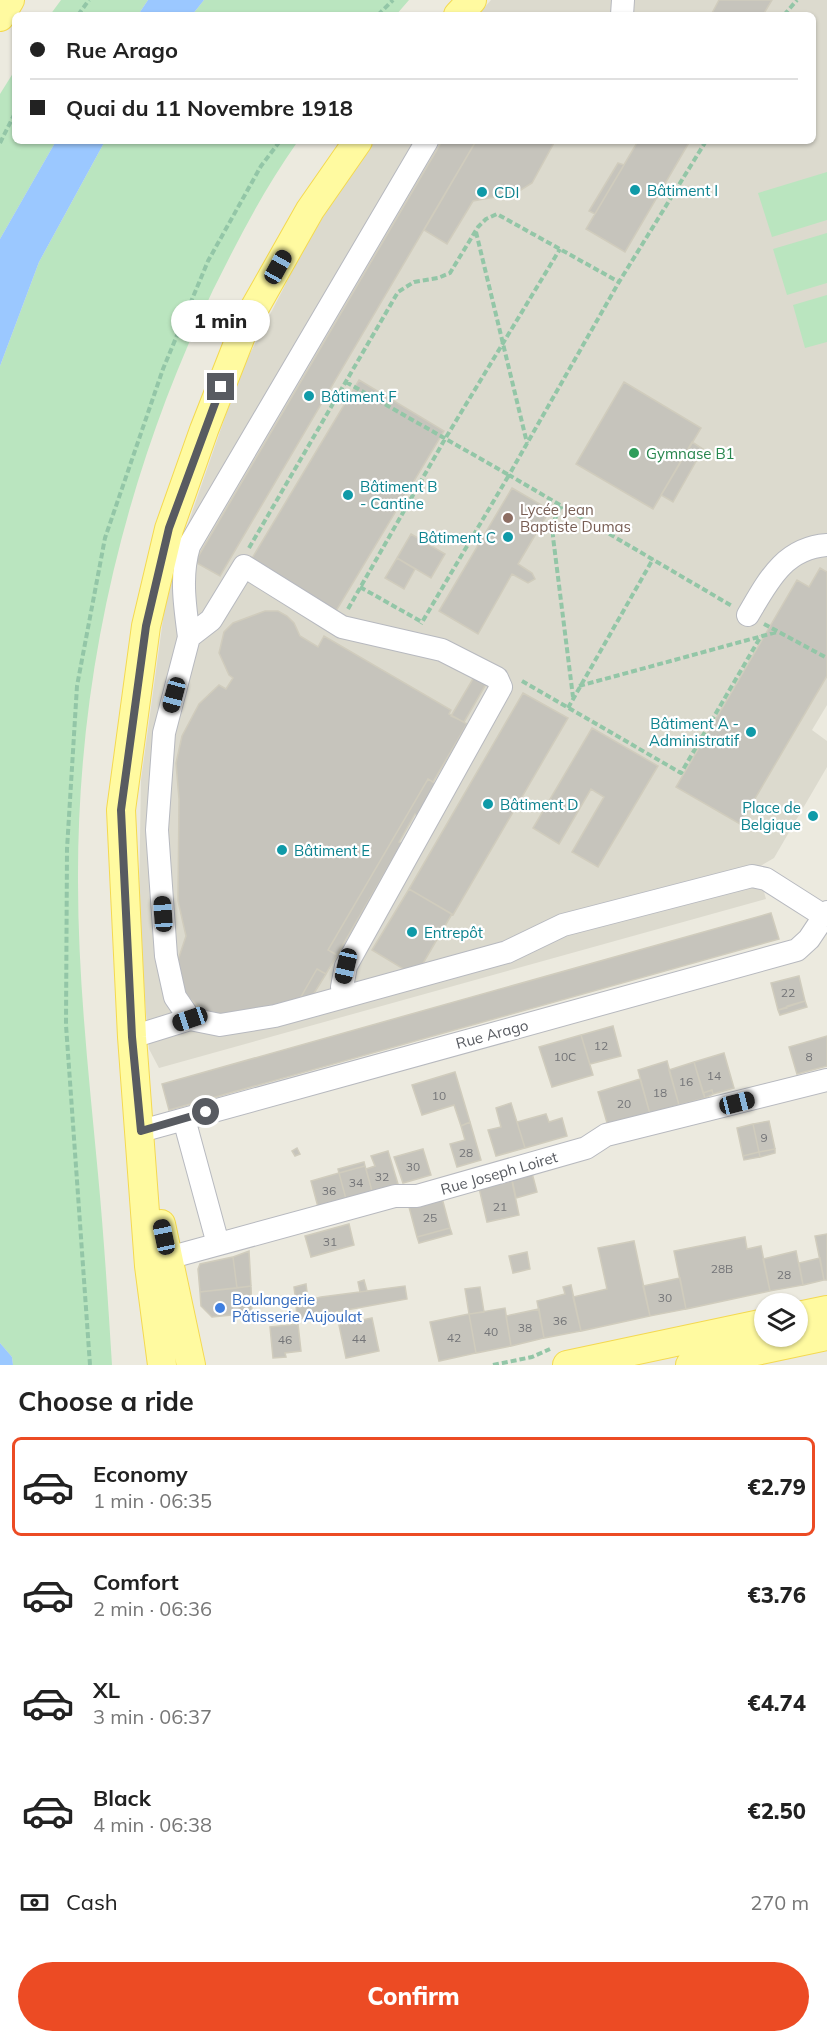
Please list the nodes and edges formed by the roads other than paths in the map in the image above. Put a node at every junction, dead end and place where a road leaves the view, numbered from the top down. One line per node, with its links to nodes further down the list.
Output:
1 (10, 0): 4 (main road)
2 (472, 0): 3 (main road)
3 (462, 12)
4 (0, 17)
5 (356, 144): 13 (main road)
6 (425, 144): 9 (street)
7 (827, 545): 8 (street)
8 (748, 615)
9 (189, 637): 11 (street); 12 (street)
10 (826, 914): 11 (street); 15 (street, Rue Arago)
11 (343, 997): 12 (street)
12 (190, 1019): 13 (street)
13 (132, 1037): 16 (main road)
14 (827, 1080): 17 (street, Rue Joseph Loiret)
15 (184, 1119): 16 (street, Rue Arago); 17 (street)
16 (141, 1131): 18 (main road); 23 (main road)
17 (218, 1244): 18 (street, Rue Joseph Loiret)
18 (168, 1258): 24 (main road)
19 (827, 1310): 20 (main road)
20 (808, 1314)
21 (754, 1325): 25 (main road)
22 (827, 1336): 26 (main road)
23 (162, 1365)
24 (191, 1365)
25 (567, 1365)
26 (690, 1365)

